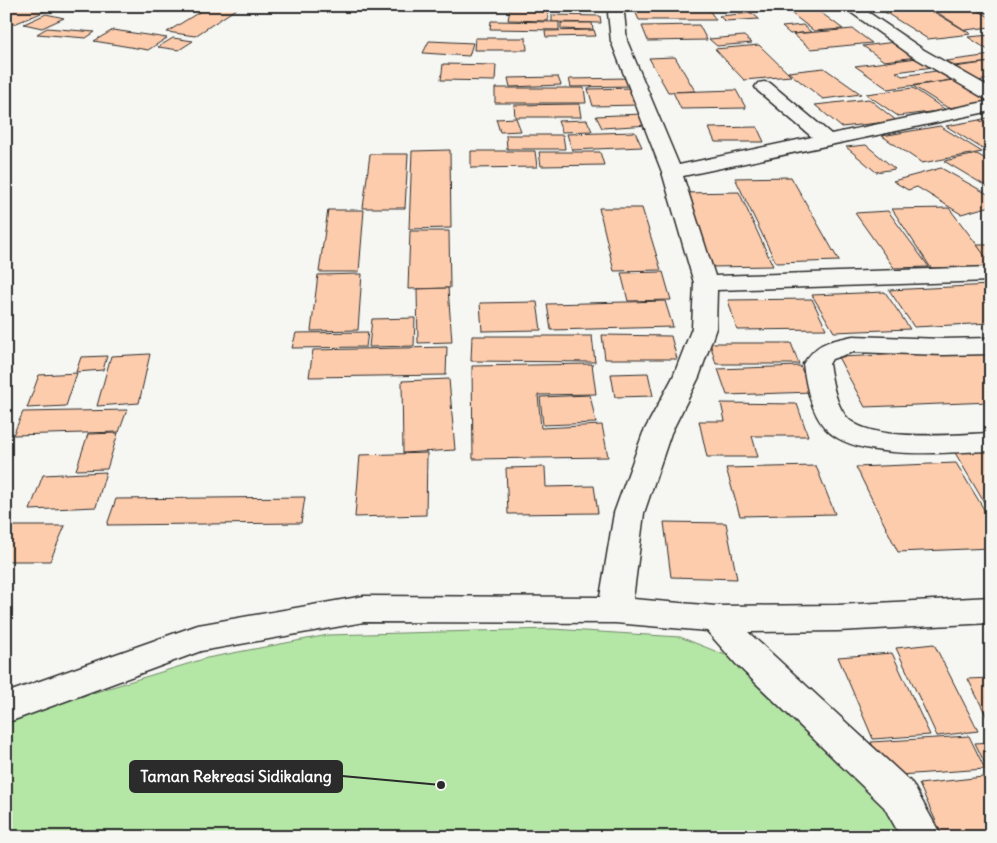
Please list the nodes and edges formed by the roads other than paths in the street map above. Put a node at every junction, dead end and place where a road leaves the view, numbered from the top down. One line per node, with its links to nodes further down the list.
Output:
1 (620, 6): 9 (street)
2 (849, 6): 6 (street)
3 (986, 6): 4 (street)
4 (991, 10)
5 (764, 87): 8 (street)
6 (991, 96)
7 (991, 106): 8 (street)
8 (828, 142): 9 (street)
9 (672, 172): 11 (street)
10 (991, 274): 11 (street)
11 (706, 283): 14 (street)
12 (991, 346): 13 (street)
13 (991, 442)
14 (614, 610): 16 (street); 17 (street)
15 (991, 610): 16 (street)
16 (716, 619): 18 (street)
17 (6, 708)
18 (922, 837)

